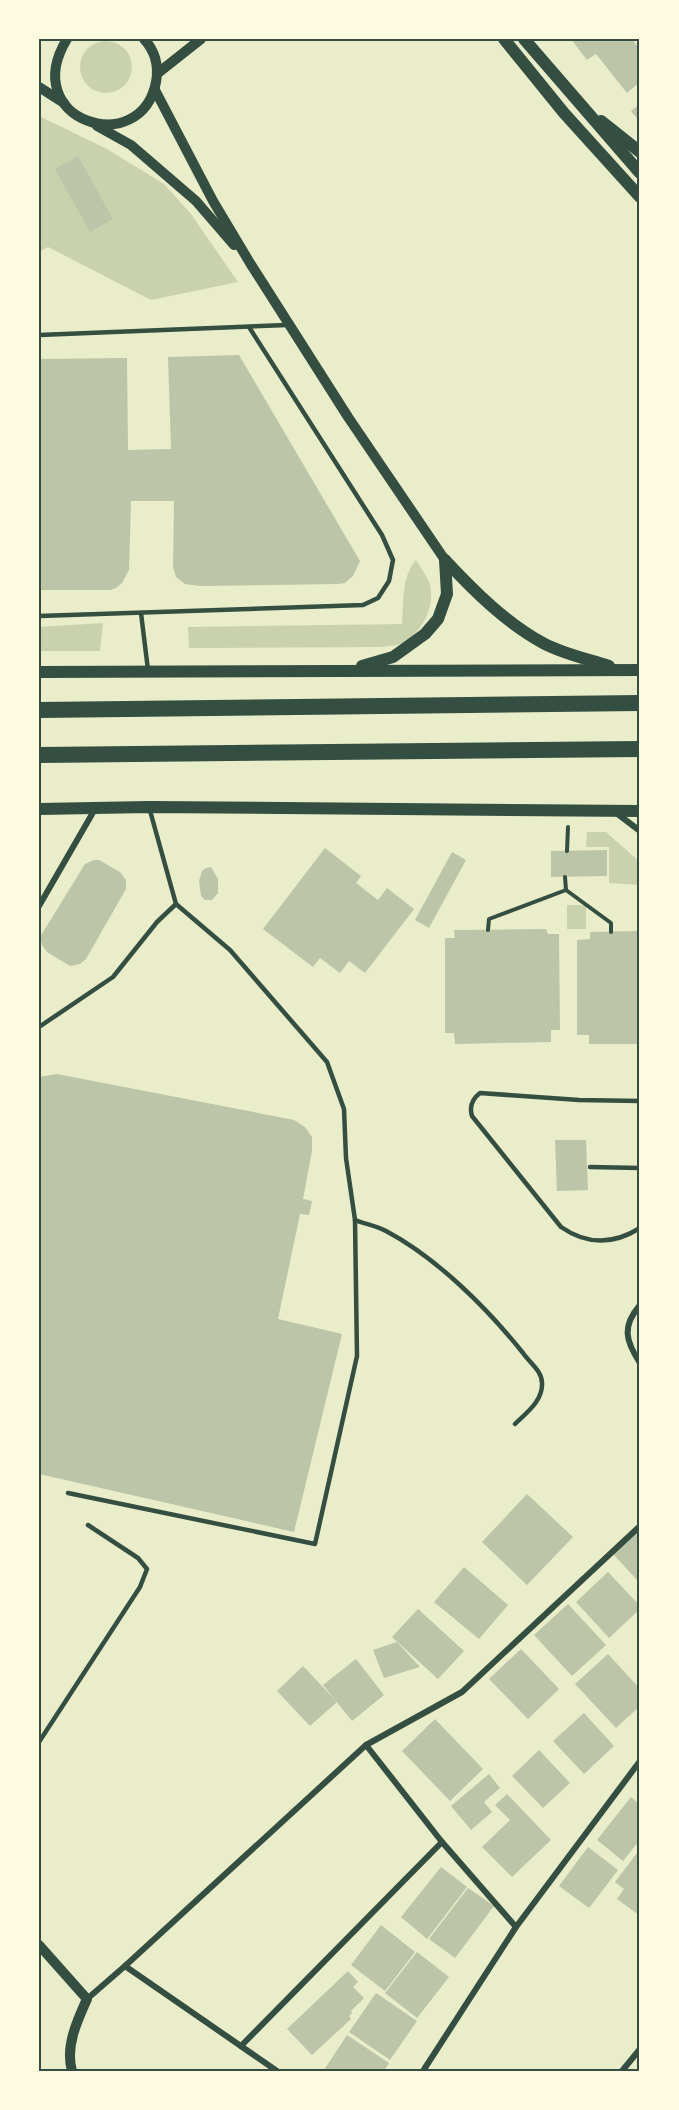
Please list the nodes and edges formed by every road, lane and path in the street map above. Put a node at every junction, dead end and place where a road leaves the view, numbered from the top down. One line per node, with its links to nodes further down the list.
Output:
1 (67, 39): 10 (street)
2 (144, 39): 6 (street)
3 (201, 39): 6 (street)
4 (504, 39): 14 (main road)
5 (524, 39): 9 (main road)
6 (158, 73): 8 (street)
7 (39, 87): 10 (street)
8 (155, 90): 11 (street); 15 (street)
9 (575, 100): 12 (main road); 13 (main road)
10 (64, 104): 11 (street)
11 (91, 123): 15 (street)
12 (640, 152)
13 (640, 173)
14 (640, 197)
15 (250, 263): 16 (street)
16 (290, 325): 17 (lane); 19 (street)
17 (249, 327): 18 (lane); 20 (lane)
18 (39, 335)
19 (445, 560): 22 (main road); 24 (main road)
20 (141, 613): 21 (lane); 26 (lane)
21 (39, 616)
22 (618, 670): 23 (main road); 24 (main road)
23 (640, 670)
24 (346, 671): 26 (main road)
25 (39, 672): 26 (main road)
26 (148, 672)
27 (640, 703): 28 (highway)
28 (39, 710)
29 (640, 749): 30 (highway)
30 (39, 755)
31 (149, 807): 32 (main road); 34 (main road); 39 (lane)
32 (95, 808): 33 (main road); 40 (street)
33 (39, 809)
34 (615, 812): 35 (main road); 36 (street)
35 (640, 812)
36 (640, 831)
37 (566, 877): 38 (path)
38 (566, 890): 41 (path); 42 (path)
39 (176, 903): 43 (lane); 47 (lane)
40 (39, 906)
41 (488, 930)
42 (611, 932)
43 (39, 1027)
44 (640, 1101): 48 (lane)
45 (590, 1167): 46 (lane)
46 (640, 1168)
47 (355, 1220): 51 (lane); 52 (lane)
48 (640, 1228)
49 (640, 1305): 50 (street)
50 (640, 1362)
51 (515, 1424)
52 (68, 1493)
53 (88, 1525): 55 (lane)
54 (640, 1526): 56 (street)
55 (39, 1742)
56 (366, 1745): 58 (street); 61 (street)
57 (640, 1761): 59 (street)
58 (442, 1842): 59 (street); 63 (street)
59 (516, 1927): 67 (street)
60 (39, 1945): 62 (street)
61 (125, 1966): 62 (street); 63 (street)
62 (87, 1999): 65 (street)
63 (241, 2046): 66 (street)
64 (640, 2049): 68 (street)
65 (72, 2071)
66 (277, 2071)
67 (423, 2071)
68 (622, 2071)

